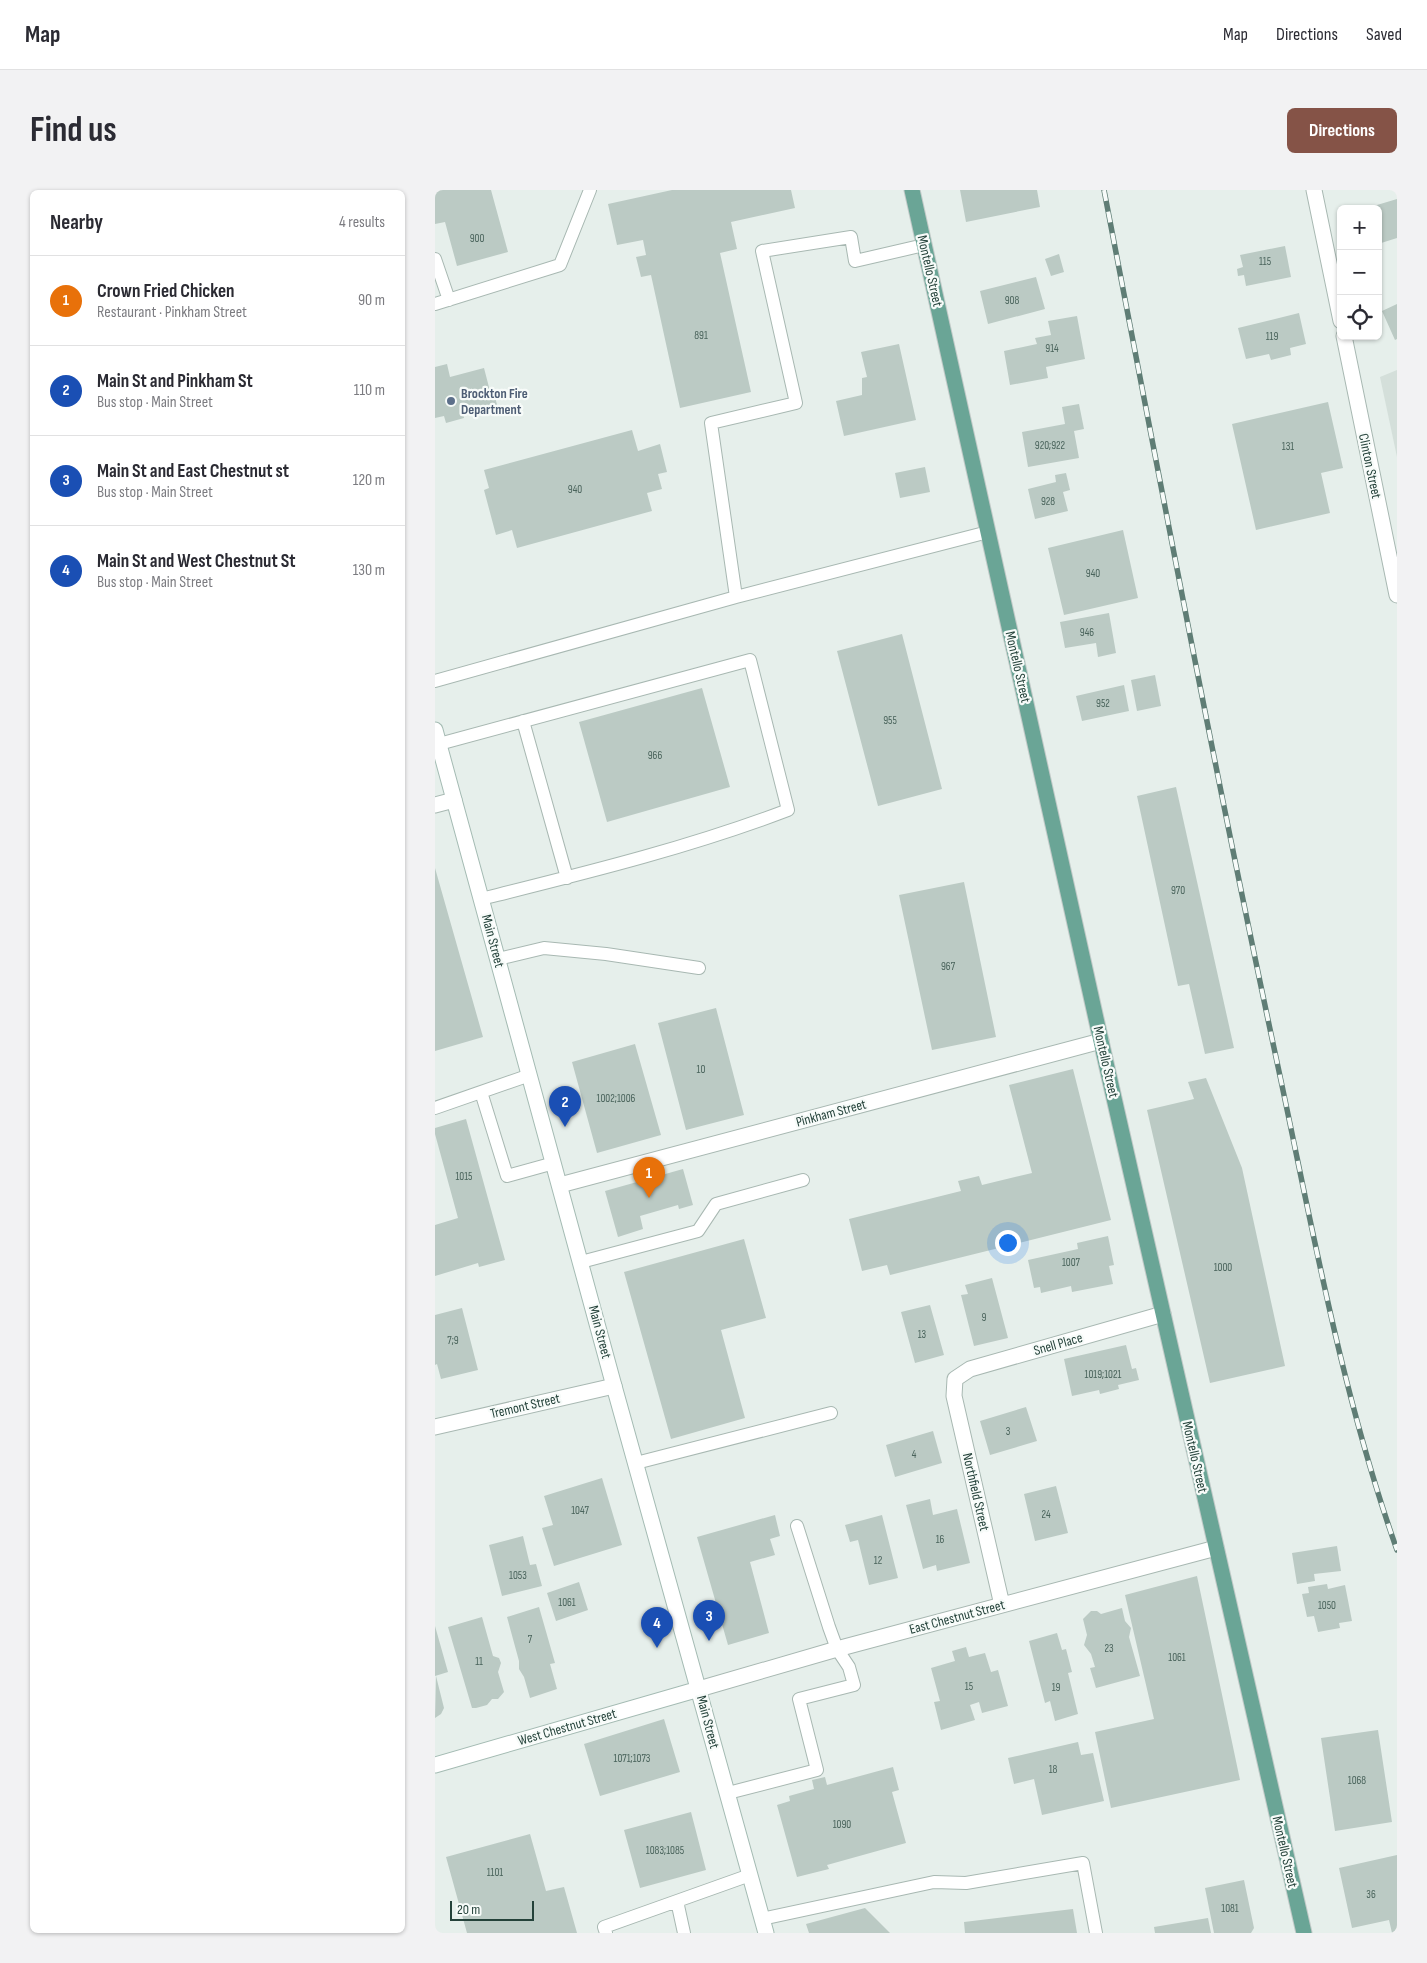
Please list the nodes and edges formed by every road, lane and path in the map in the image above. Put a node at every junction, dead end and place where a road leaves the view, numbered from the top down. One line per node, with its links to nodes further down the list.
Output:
1 (590, 190): 7 (lane)
2 (912, 190): 4 (main road, Montello Street)
3 (1318, 192): 6 (street)
4 (924, 245): 10 (main road, Montello Street); 12 (lane)
5 (435, 259): 7 (lane)
6 (1337, 299)
7 (449, 300): 8 (lane)
8 (435, 304)
9 (1345, 340): 11 (street, Clinton Street)
10 (988, 532): 12 (lane); 22 (main road, Montello Street)
11 (1397, 596)
12 (736, 597): 13 (lane)
13 (435, 681)
14 (523, 721): 15 (lane); 18 (lane); 18 (lane)
15 (437, 737): 16 (street, Main Street)
16 (454, 800): 17 (street); 19 (street, Main Street)
17 (435, 805)
18 (567, 878): 19 (lane)
19 (481, 899): 20 (street, Main Street)
20 (498, 959): 21 (lane); 23 (street, Main Street)
21 (699, 968)
22 (1101, 1041): 28 (street, Pinkham Street); 30 (main road, Montello Street)
23 (530, 1075): 24 (lane); 26 (street, Main Street)
24 (481, 1092): 25 (lane); 26 (lane)
25 (435, 1108)
26 (554, 1162): 28 (street, Main Street)
27 (803, 1180): 29 (lane)
28 (560, 1185): 29 (street, Main Street)
29 (581, 1262): 32 (street, Main Street)
30 (1163, 1314): 31 (street, Snell Place); 37 (main road, Montello Street)
31 (955, 1379): 38 (street, Northfield Street)
32 (614, 1386): 34 (street, Tremont Street); 35 (street, Main Street)
33 (831, 1413): 35 (lane)
34 (435, 1427)
35 (636, 1463): 40 (street, Main Street)
36 (797, 1526): 39 (lane)
37 (1216, 1548): 38 (street, East Chestnut Street); 49 (main road, Montello Street)
38 (1002, 1605): 39 (street, East Chestnut Street)
39 (837, 1650): 40 (street, East Chestnut Street); 42 (lane)
40 (699, 1689): 41 (street, West Chestnut Street); 42 (street, Main Street)
41 (435, 1765)
42 (728, 1793): 43 (street, Main Street)
43 (750, 1875): 44 (lane); 45 (street, Main Street)
44 (677, 1901): 46 (lane); 47 (lane)
45 (764, 1926): 48 (lane)
46 (606, 1933)
47 (684, 1933)
48 (1096, 1933)
49 (1304, 1933)

